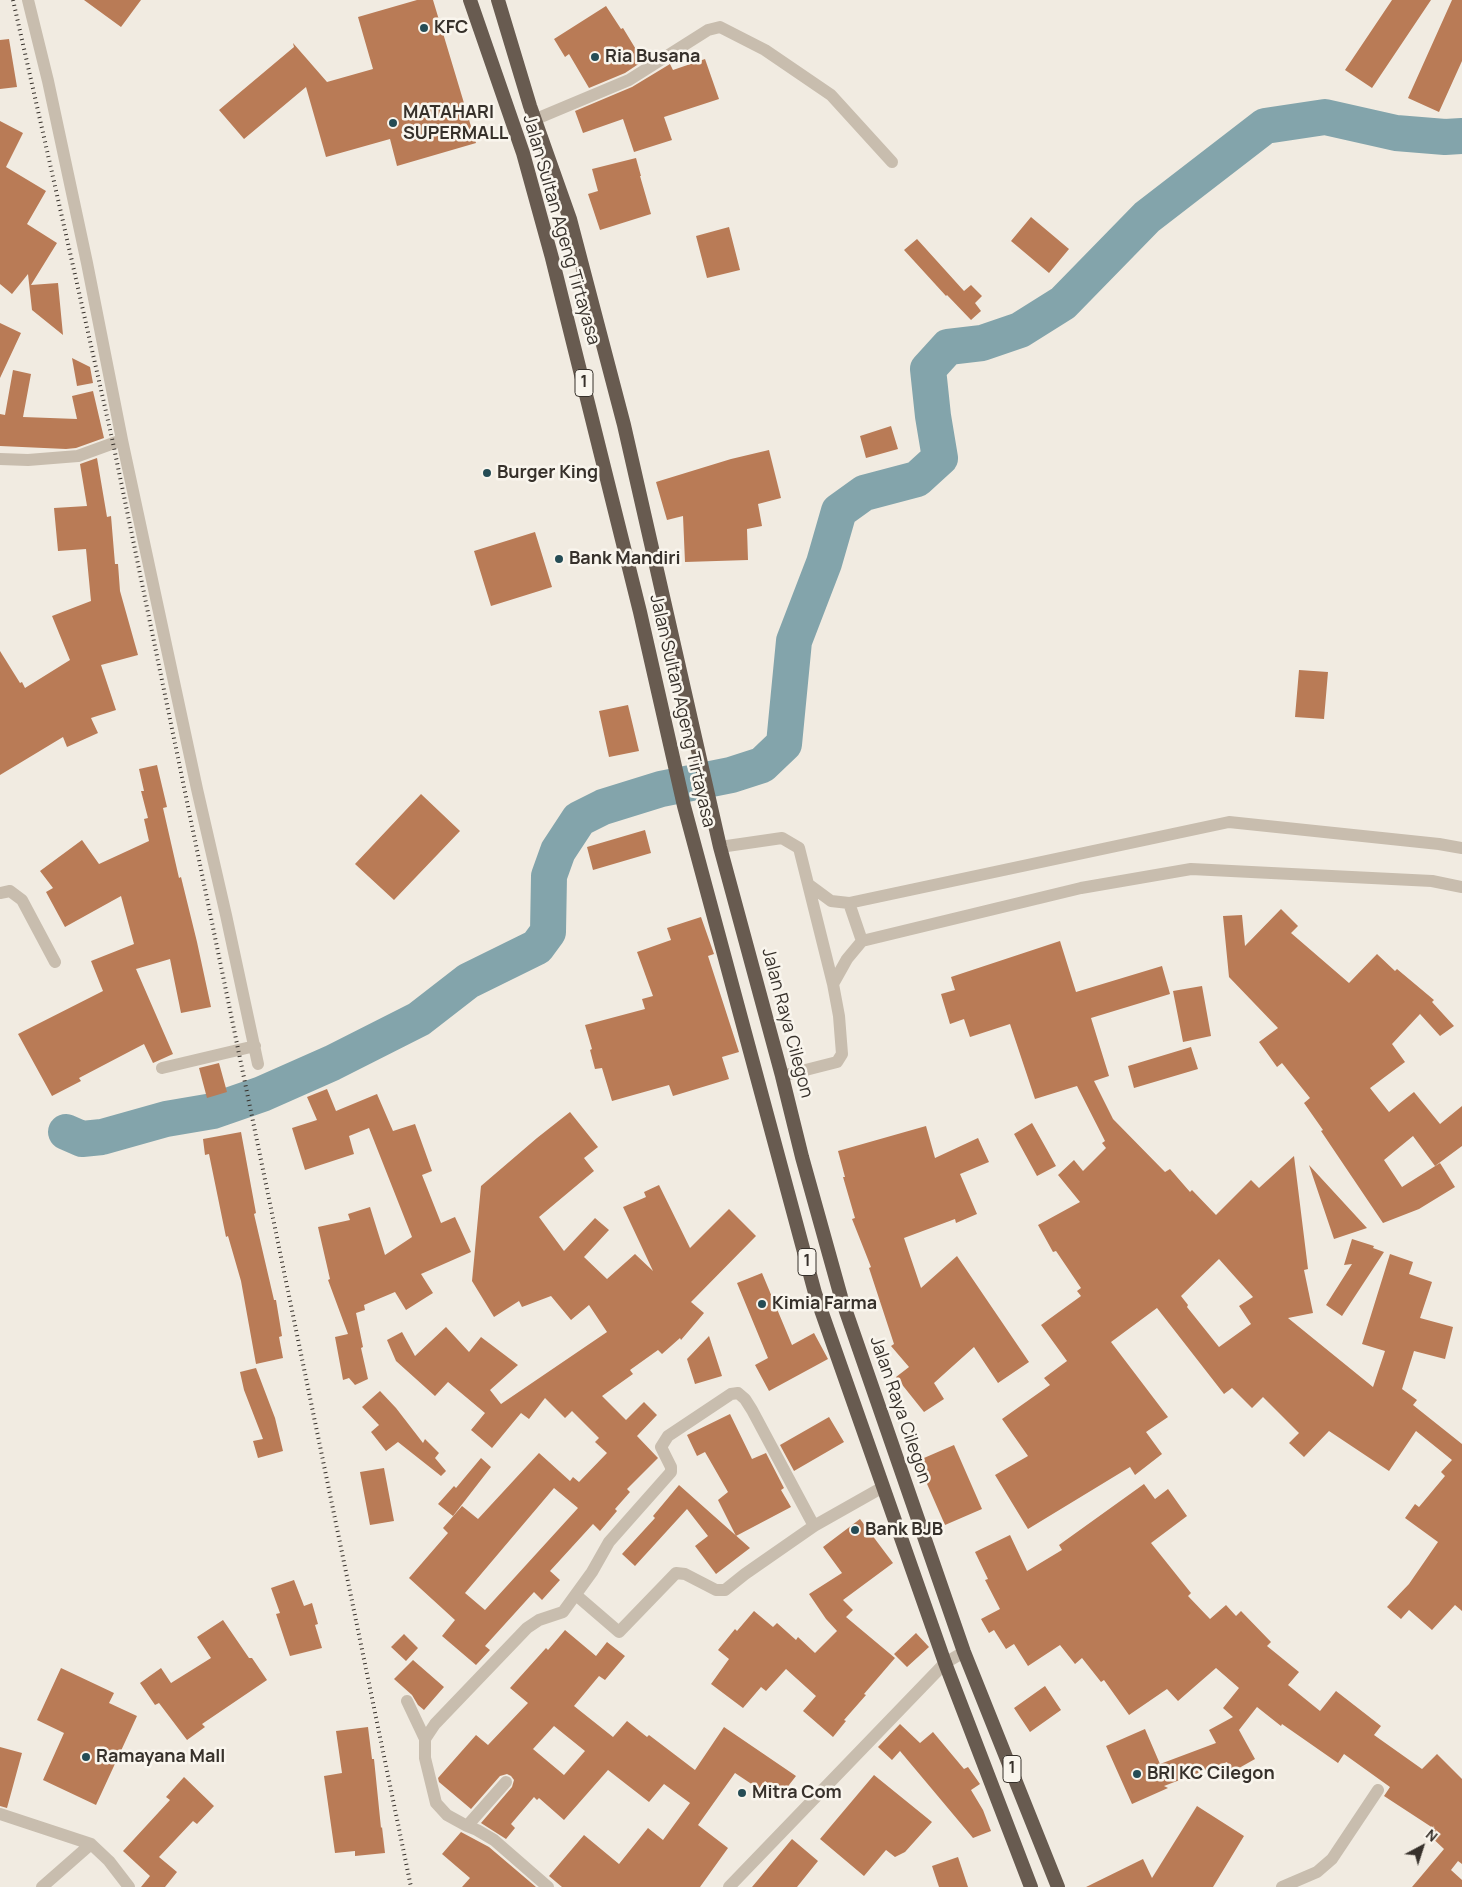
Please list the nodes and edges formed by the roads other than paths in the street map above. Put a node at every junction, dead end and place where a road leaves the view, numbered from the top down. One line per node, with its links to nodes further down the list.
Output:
1 (28, 0): 6 (street)
2 (470, 0): 21 (highway, Jalan Sultan Ageng Tirtayasa / 1)
3 (498, 0): 4 (highway, Jalan Sultan Ageng Tirtayasa / 1)
4 (536, 120): 5 (street); 8 (highway, Jalan Sultan Ageng Tirtayasa / 1)
5 (892, 162)
6 (122, 440): 7 (street); 17 (street)
7 (0, 459)
8 (720, 847): 10 (street); 20 (highway, Jalan Raya Cilegon / 1)
9 (1462, 848): 13 (street)
10 (808, 884): 13 (street); 16 (street)
11 (1462, 887): 14 (street)
12 (0, 893): 15 (street)
13 (850, 903): 14 (street)
14 (862, 941): 16 (street)
15 (55, 962)
16 (833, 984): 20 (street)
17 (255, 1046): 18 (street); 19 (street)
18 (258, 1064)
19 (162, 1068)
20 (782, 1076): 24 (highway, Jalan Raya Cilegon / 1)
21 (883, 1487): 22 (street); 25 (highway, 1)
22 (814, 1526): 23 (street); 23 (street)
23 (576, 1595): 27 (street)
24 (964, 1652): 25 (street); 38 (highway, Jalan Raya Cilegon / 1)
25 (945, 1663): 36 (street); 37 (highway, 1)
26 (407, 1701): 27 (street)
27 (425, 1739): 31 (street)
28 (506, 1782): 31 (street)
29 (1378, 1790): 39 (street)
30 (0, 1814): 32 (street)
31 (467, 1826): 35 (street)
32 (91, 1844): 33 (street); 34 (street)
33 (42, 1887)
34 (129, 1887)
35 (548, 1887)
36 (729, 1887)
37 (1031, 1887)
38 (1058, 1887)
39 (1282, 1887)

